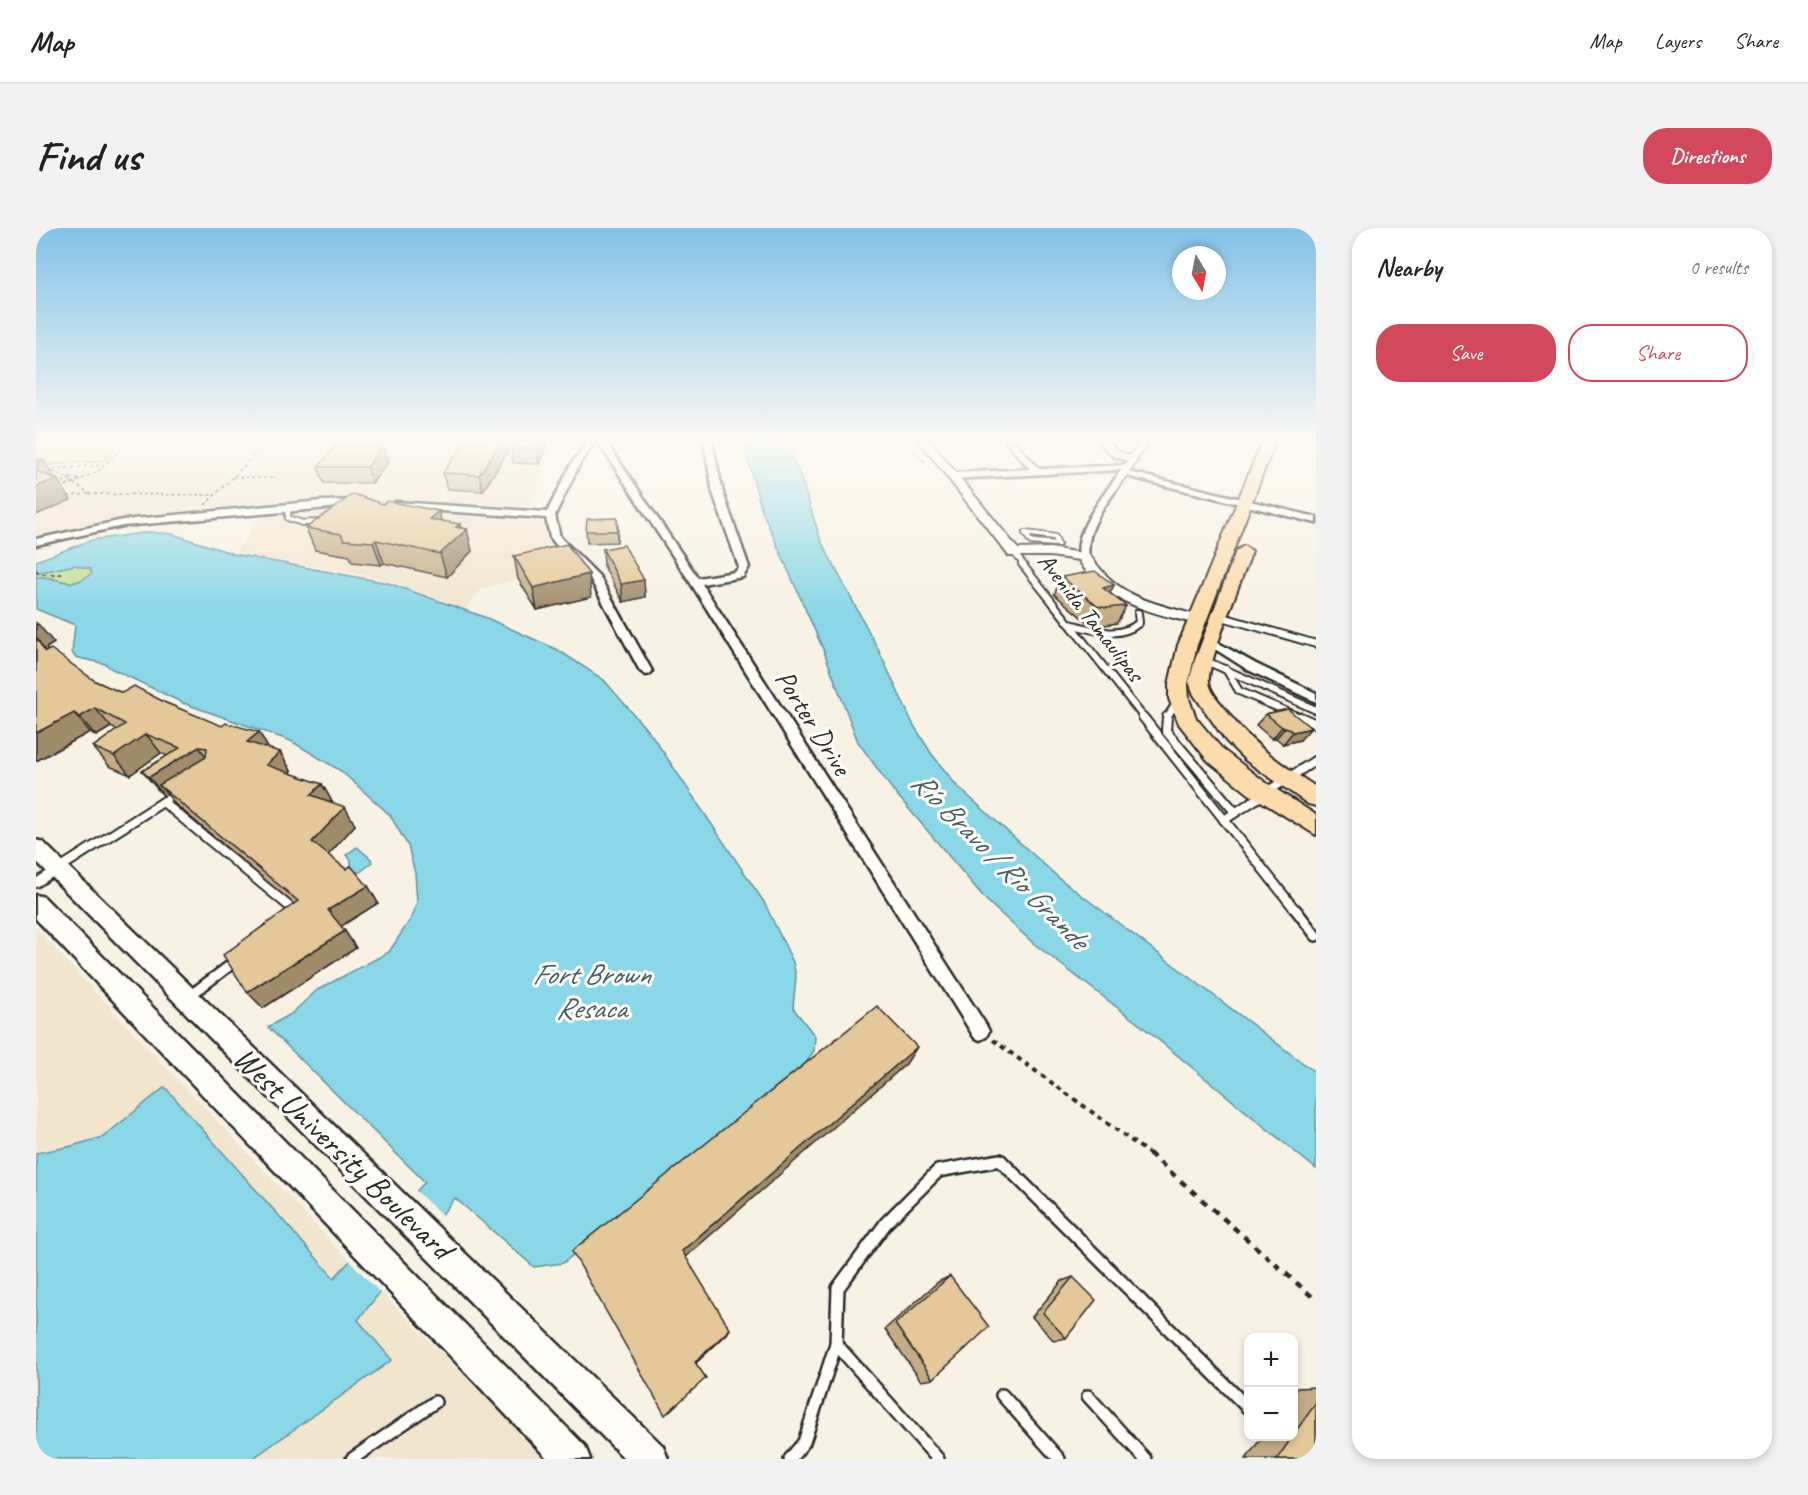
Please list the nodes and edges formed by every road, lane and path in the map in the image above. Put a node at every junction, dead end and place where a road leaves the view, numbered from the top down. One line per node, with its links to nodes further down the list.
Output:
1 (211, 499): 11 (path)
2 (558, 499): 14 (street)
3 (640, 499): 24 (street, Porter Drive)
4 (720, 499): 24 (street)
5 (971, 499): 19 (street, Avenida Tamaulipas)
6 (1107, 499): 20 (street)
7 (1235, 499): 12 (street)
8 (1255, 499): 12 (main road)
9 (373, 503): 13 (street)
10 (385, 504): 14 (street)
11 (205, 505)
12 (1253, 505): 15 (street); 23 (main road)
13 (288, 507): 16 (lane); 17 (street)
14 (550, 515): 32 (street)
15 (1316, 520)
16 (330, 521)
17 (36, 542)
18 (1049, 548): 18 (lane); 19 (street); 20 (street)
19 (1014, 553): 28 (lane, Avenida Tamaulipas)
20 (1084, 557): 27 (street)
21 (36, 570): 22 (path)
22 (66, 574)
23 (1226, 575): 26 (main road); 27 (main road)
24 (695, 582): 54 (street, Porter Drive)
25 (1138, 614): 28 (lane)
26 (1219, 616): 29 (lane); 30 (main road)
27 (1197, 620): 34 (main road)
28 (1070, 624): 44 (lane, Avenida Tamaulipas)
29 (1316, 644)
30 (1207, 651): 31 (lane); 33 (street); 38 (main road)
31 (1226, 669): 35 (lane); 36 (lane)
32 (646, 671)
33 (1316, 698)
34 (1179, 699): 39 (main road); 43 (lane)
35 (1316, 710)
36 (1316, 724)
37 (1316, 760): 38 (lane)
38 (1288, 780): 39 (lane); 41 (main road)
39 (1265, 794): 43 (lane); 45 (main road)
40 (172, 797): 42 (lane)
41 (1316, 798)
42 (163, 802): 47 (lane); 50 (lane)
43 (1235, 812): 44 (lane)
44 (1224, 820): 51 (lane, Avenida Tamaulipas)
45 (1316, 826)
46 (36, 848): 47 (main road, West University Boulevard)
47 (58, 869): 48 (lane); 53 (main road, West University Boulevard)
48 (36, 883)
49 (36, 904): 62 (main road, West University Boulevard)
50 (289, 921)
51 (1316, 936)
52 (243, 956): 53 (lane)
53 (187, 998): 63 (main road, West University Boulevard)
54 (980, 1030): 55 (path)
55 (1316, 1300)
56 (836, 1344): 60 (lane); 64 (lane); 65 (lane)
57 (1002, 1395): 66 (lane)
58 (1088, 1396): 67 (lane)
59 (435, 1402): 61 (lane)
60 (1244, 1404)
61 (352, 1459)
62 (572, 1459)
63 (650, 1459)
64 (790, 1459)
65 (938, 1459)
66 (1059, 1459)
67 (1145, 1459)

